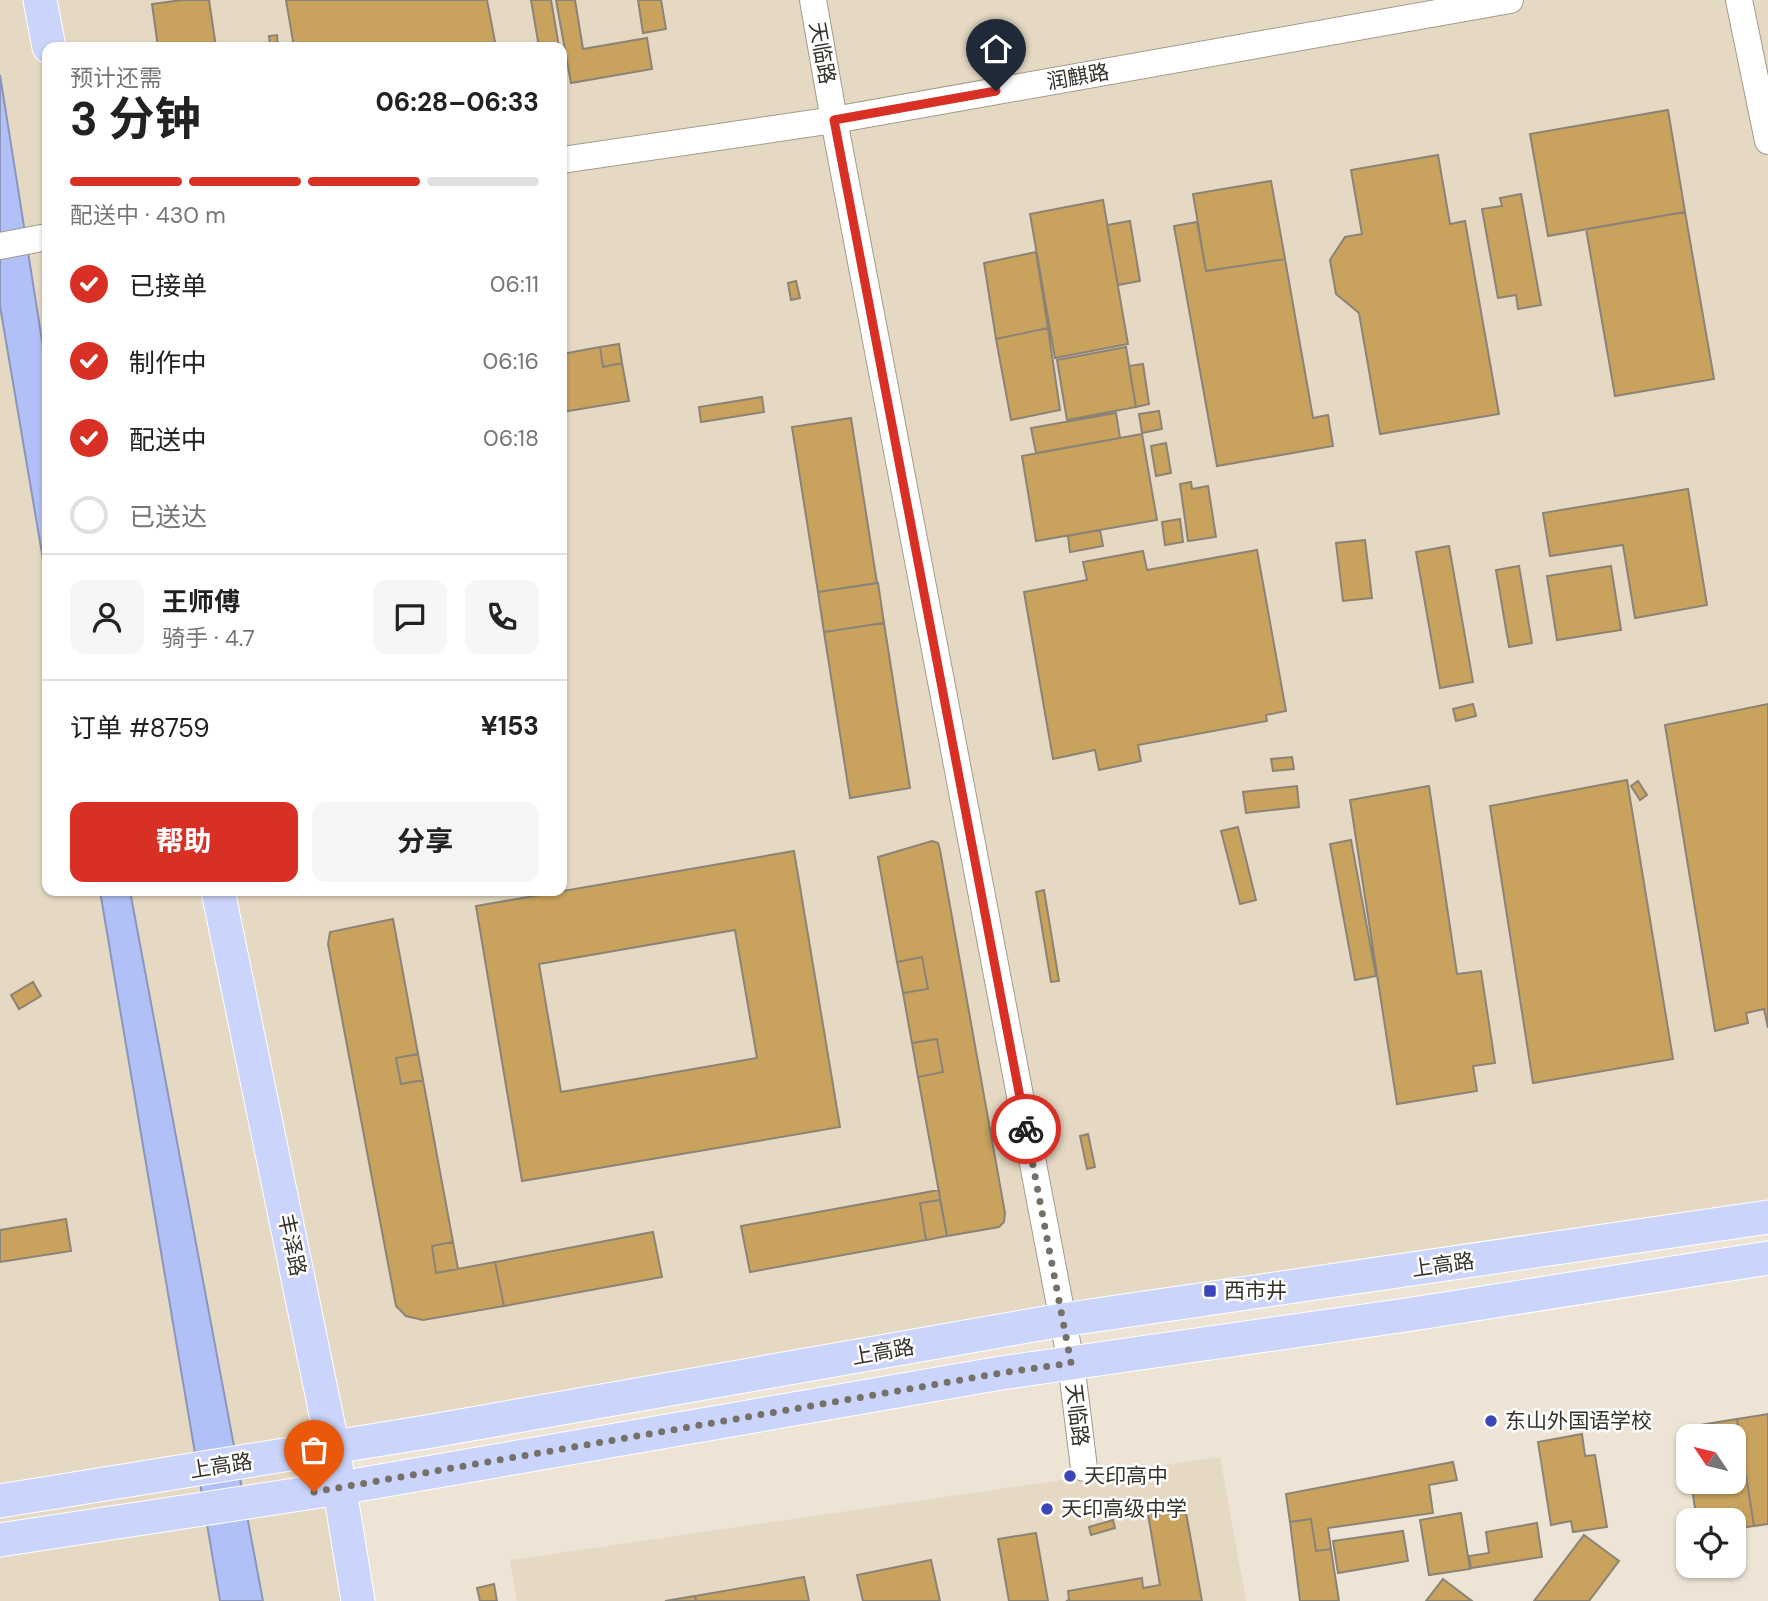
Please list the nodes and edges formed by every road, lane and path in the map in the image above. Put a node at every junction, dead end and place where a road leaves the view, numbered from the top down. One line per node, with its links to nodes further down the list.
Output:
1 (40, 0): 5 (main road)
2 (813, 0): 6 (street, 天临路)
3 (1510, 0): 6 (street, 润麒路)
4 (1739, 0): 7 (street)
5 (48, 42)
6 (834, 120): 8 (street, 润麒路); 14 (street, 天临路)
7 (1768, 141)
8 (567, 159)
9 (42, 238): 10 (street)
10 (0, 246)
11 (219, 896): 16 (main road, 丰泽路)
12 (1768, 1217): 14 (main road, 上高路)
13 (1768, 1258): 15 (main road, 上高路)
14 (1062, 1320): 15 (street, 天临路); 16 (main road, 上高路)
15 (1071, 1363): 17 (street, 天临路); 18 (main road, 上高路)
16 (333, 1448): 18 (main road, 丰泽路); 19 (main road, 上高路)
17 (1084, 1468)
18 (340, 1488): 20 (main road, 上高路); 21 (main road, 丰泽路)
19 (0, 1501)
20 (0, 1540)
21 (358, 1601)

